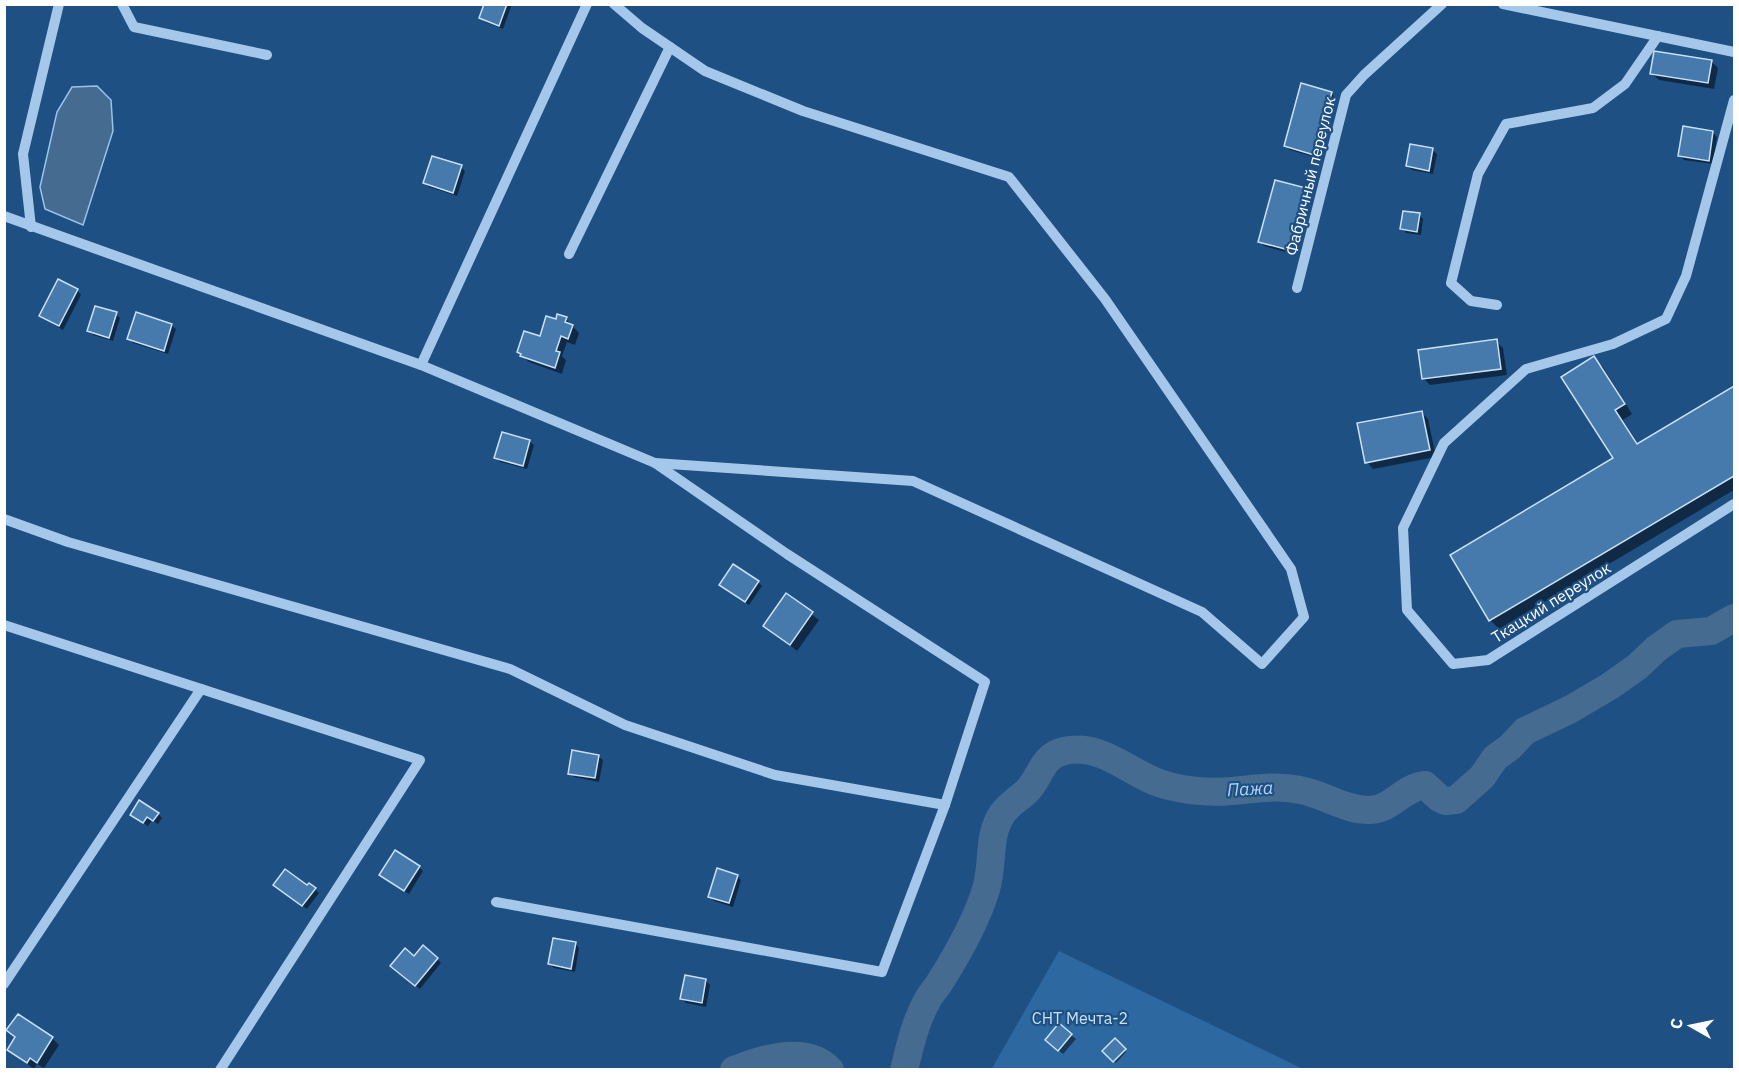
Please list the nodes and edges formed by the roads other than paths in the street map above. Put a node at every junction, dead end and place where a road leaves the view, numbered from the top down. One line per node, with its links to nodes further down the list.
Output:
1 (58, 4): 16 (street)
2 (122, 4): 12 (street)
3 (587, 4): 20 (street)
4 (614, 4): 10 (street)
5 (1430, 4): 8 (street)
6 (1442, 4): 8 (street, Фабричный переулок)
7 (1503, 4): 9 (street)
8 (1429, 17): 18 (street, Фабричный переулок)
9 (1658, 36): 11 (street); 19 (street)
10 (670, 47): 17 (street); 21 (street)
11 (1734, 52)
12 (267, 55)
13 (1734, 100): 14 (street, Ткацкий переулок)
14 (1731, 123): 22 (street, Ткацкий переулок)
15 (4, 216): 16 (street)
16 (31, 227): 20 (street)
17 (569, 254)
18 (1297, 288)
19 (1497, 305)
20 (421, 366): 21 (street)
21 (655, 463): 26 (street)
22 (1734, 504)
23 (4, 519): 26 (street)
24 (4, 625): 25 (street)
25 (201, 688): 28 (street); 29 (street)
26 (945, 805): 27 (street)
27 (496, 902)
28 (4, 984)
29 (220, 1070)

